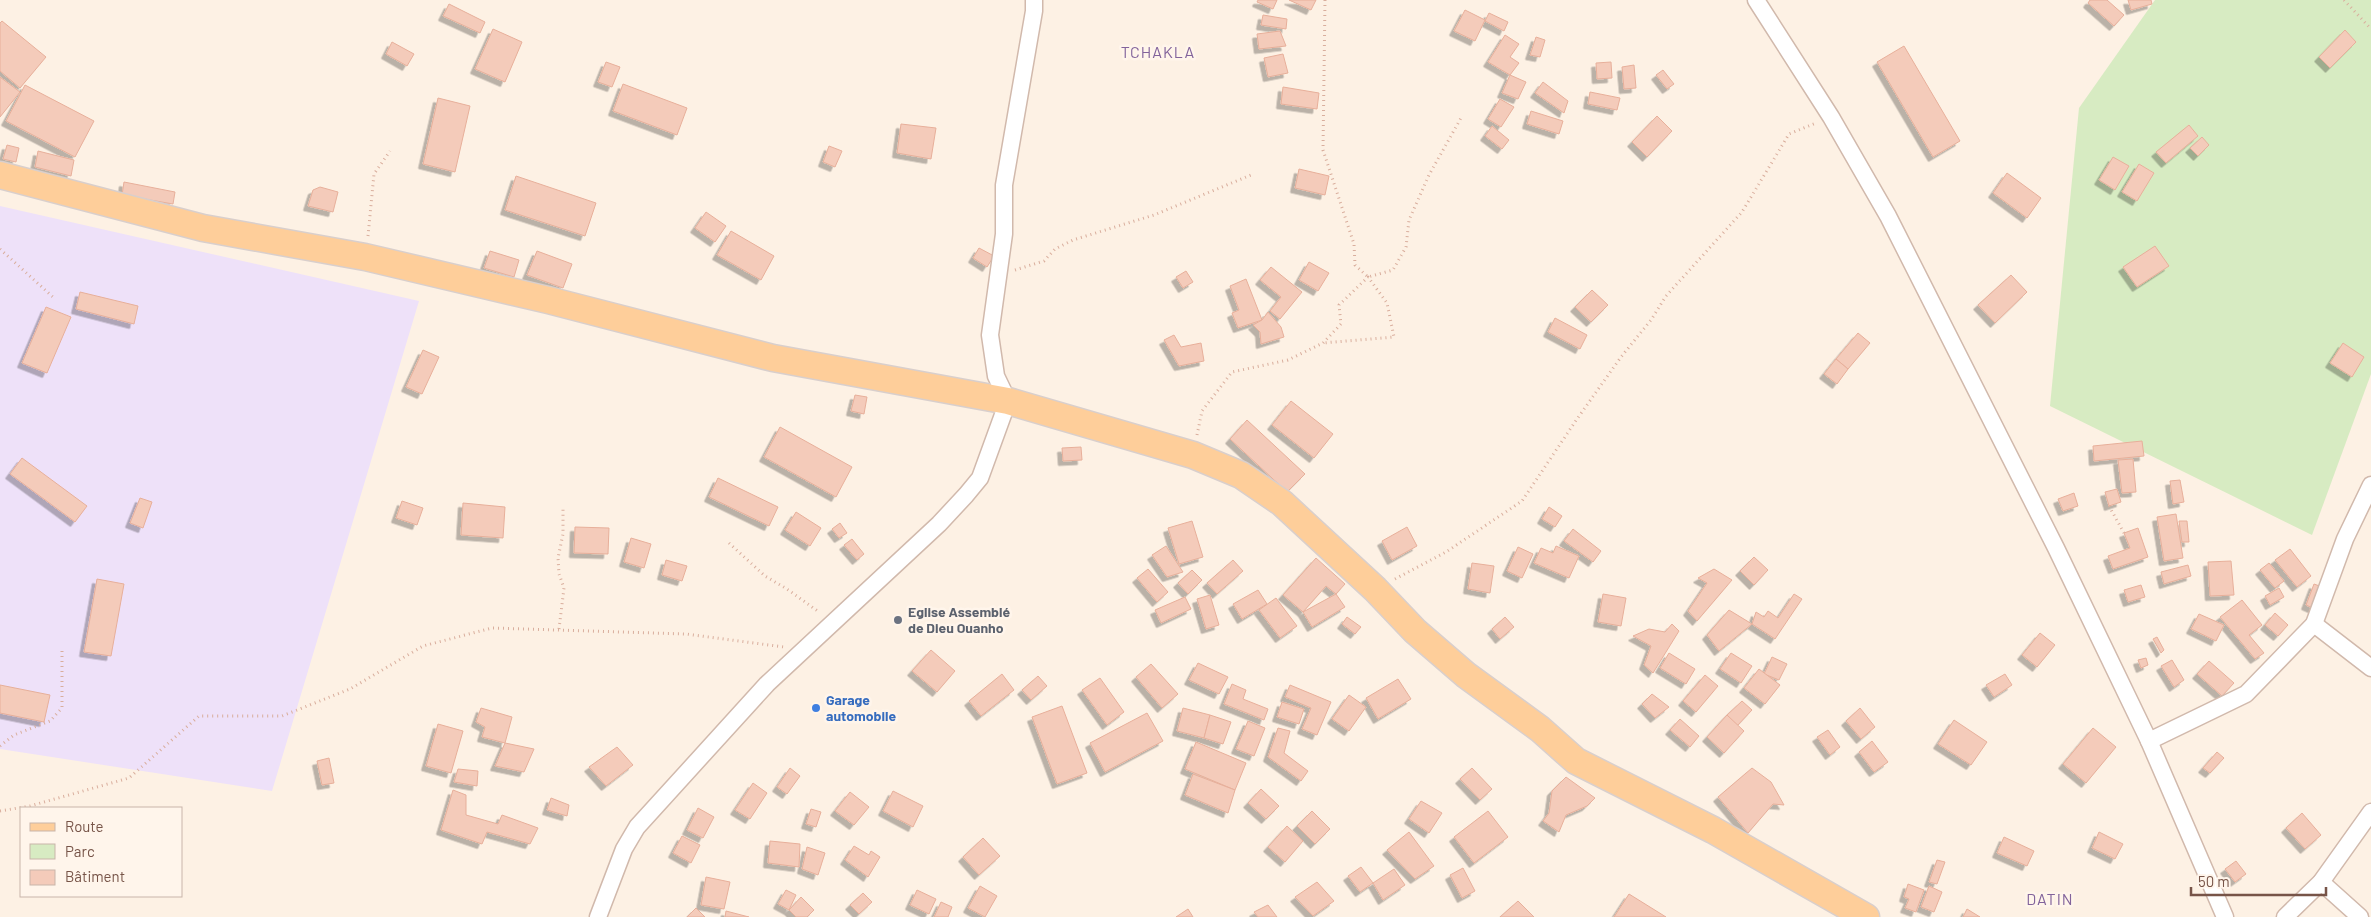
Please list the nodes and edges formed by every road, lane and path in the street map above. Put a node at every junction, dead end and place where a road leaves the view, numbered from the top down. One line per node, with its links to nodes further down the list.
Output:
1 (1034, 0): 13 (street)
2 (1325, 0): 14 (path)
3 (1756, 0): 6 (street)
4 (2344, 0): 5 (path)
5 (2371, 29)
6 (1831, 117): 24 (path); 31 (street)
7 (1461, 118): 14 (path)
8 (390, 150): 12 (path)
9 (0, 175): 12 (main road)
10 (1251, 175): 13 (path)
11 (0, 248): 15 (path)
12 (365, 257): 17 (main road)
13 (1000, 274): 17 (street)
14 (1368, 277): 16 (path); 16 (path)
15 (54, 298)
16 (1323, 343): 18 (path)
17 (1008, 401): 18 (main road); 25 (street)
18 (1193, 455): 24 (main road)
19 (2371, 486): 26 (street)
20 (2109, 506): 22 (path)
21 (563, 508): 27 (path)
22 (2124, 533)
23 (729, 543): 25 (path)
24 (1375, 589): 39 (main road)
25 (834, 623): 28 (street)
26 (2314, 624): 30 (street); 31 (street)
27 (559, 629): 28 (path); 33 (path)
28 (804, 649): 38 (street)
29 (62, 650): 32 (path)
30 (2371, 668)
31 (2149, 741): 40 (street)
32 (0, 746)
33 (24, 807)
34 (20, 808): 35 (path)
35 (0, 811)
36 (2371, 812): 37 (street)
37 (2321, 882): 41 (street); 42 (street)
38 (598, 917)
39 (1866, 917)
40 (2225, 917)
41 (2284, 917)
42 (2360, 917)

